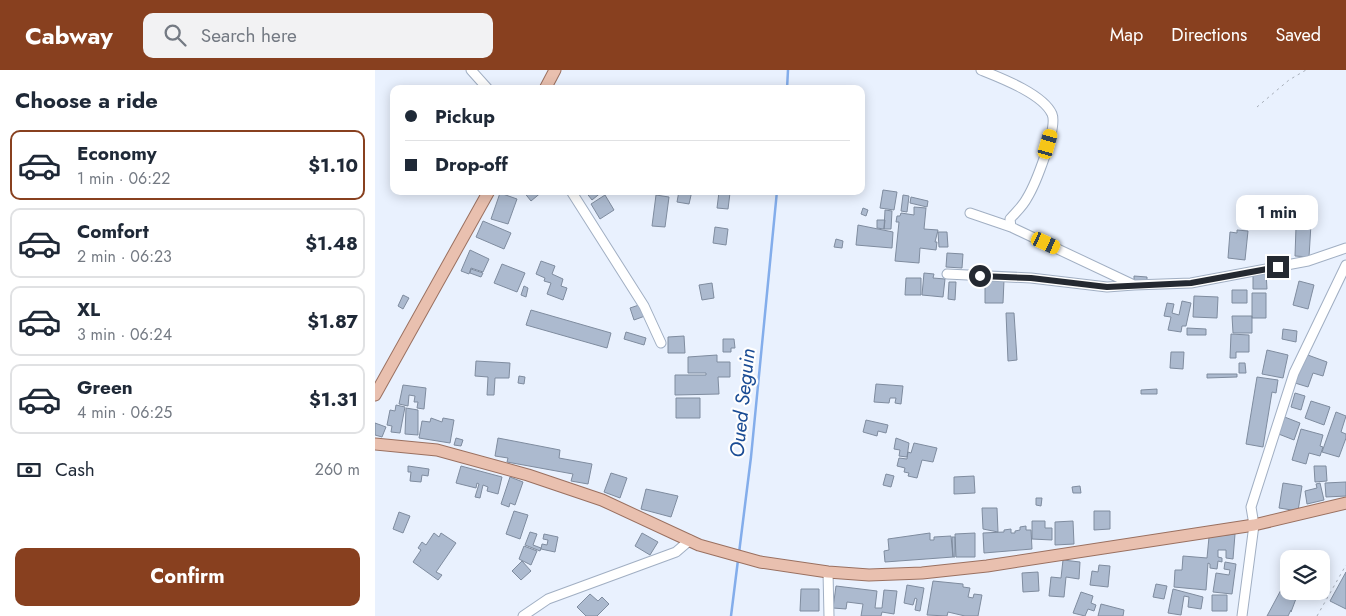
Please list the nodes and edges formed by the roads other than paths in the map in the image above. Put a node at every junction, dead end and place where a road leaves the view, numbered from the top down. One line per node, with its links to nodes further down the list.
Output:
1 (471, 70): 4 (street)
2 (555, 70): 5 (main road)
3 (981, 70): 9 (street)
4 (484, 85)
5 (547, 85)
6 (487, 195): 15 (main road)
7 (574, 195): 14 (street)
8 (970, 213): 9 (street)
9 (1011, 226): 13 (street)
10 (1346, 248): 13 (street)
11 (1346, 265): 18 (street)
12 (947, 274): 13 (street)
13 (1134, 285)
14 (661, 343)
15 (375, 395)
16 (375, 444): 19 (main road)
17 (1346, 503): 18 (main road)
18 (1253, 525): 20 (main road); 23 (street)
19 (689, 540): 20 (main road); 21 (street)
20 (827, 572): 22 (street)
21 (523, 616)
22 (829, 616)
23 (1242, 616)

